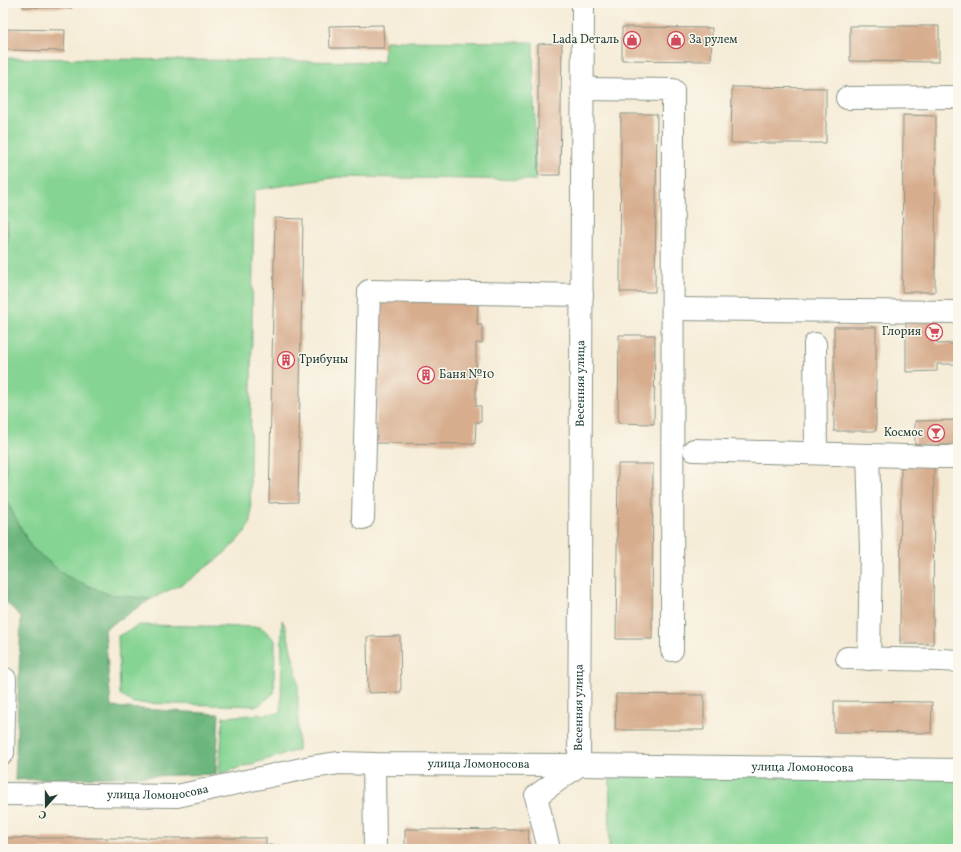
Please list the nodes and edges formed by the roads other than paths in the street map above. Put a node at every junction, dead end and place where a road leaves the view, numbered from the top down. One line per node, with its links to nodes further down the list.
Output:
1 (583, 3): 2 (street, Весенняя улица)
2 (583, 89): 5 (street, Весенняя улица); 6 (street)
3 (958, 97): 4 (street)
4 (846, 98)
5 (582, 295): 13 (street); 21 (street, Весенняя улица)
6 (673, 309): 7 (street); 14 (street)
7 (958, 312)
8 (815, 344): 10 (street)
9 (694, 450): 10 (street)
10 (816, 453): 11 (street)
11 (868, 455): 12 (street); 16 (street)
12 (958, 455)
13 (363, 518)
14 (672, 650)
15 (847, 658): 16 (street)
16 (869, 659): 17 (street)
17 (958, 661)
18 (3, 679): 19 (street)
19 (3, 753)
20 (374, 764): 21 (street, улица Ломоносова); 23 (street, улица Ломоносова); 24 (street)
21 (579, 765): 22 (street, улица Ломоносова); 25 (street)
22 (958, 770)
23 (3, 794)
24 (375, 849)
25 (548, 849)

